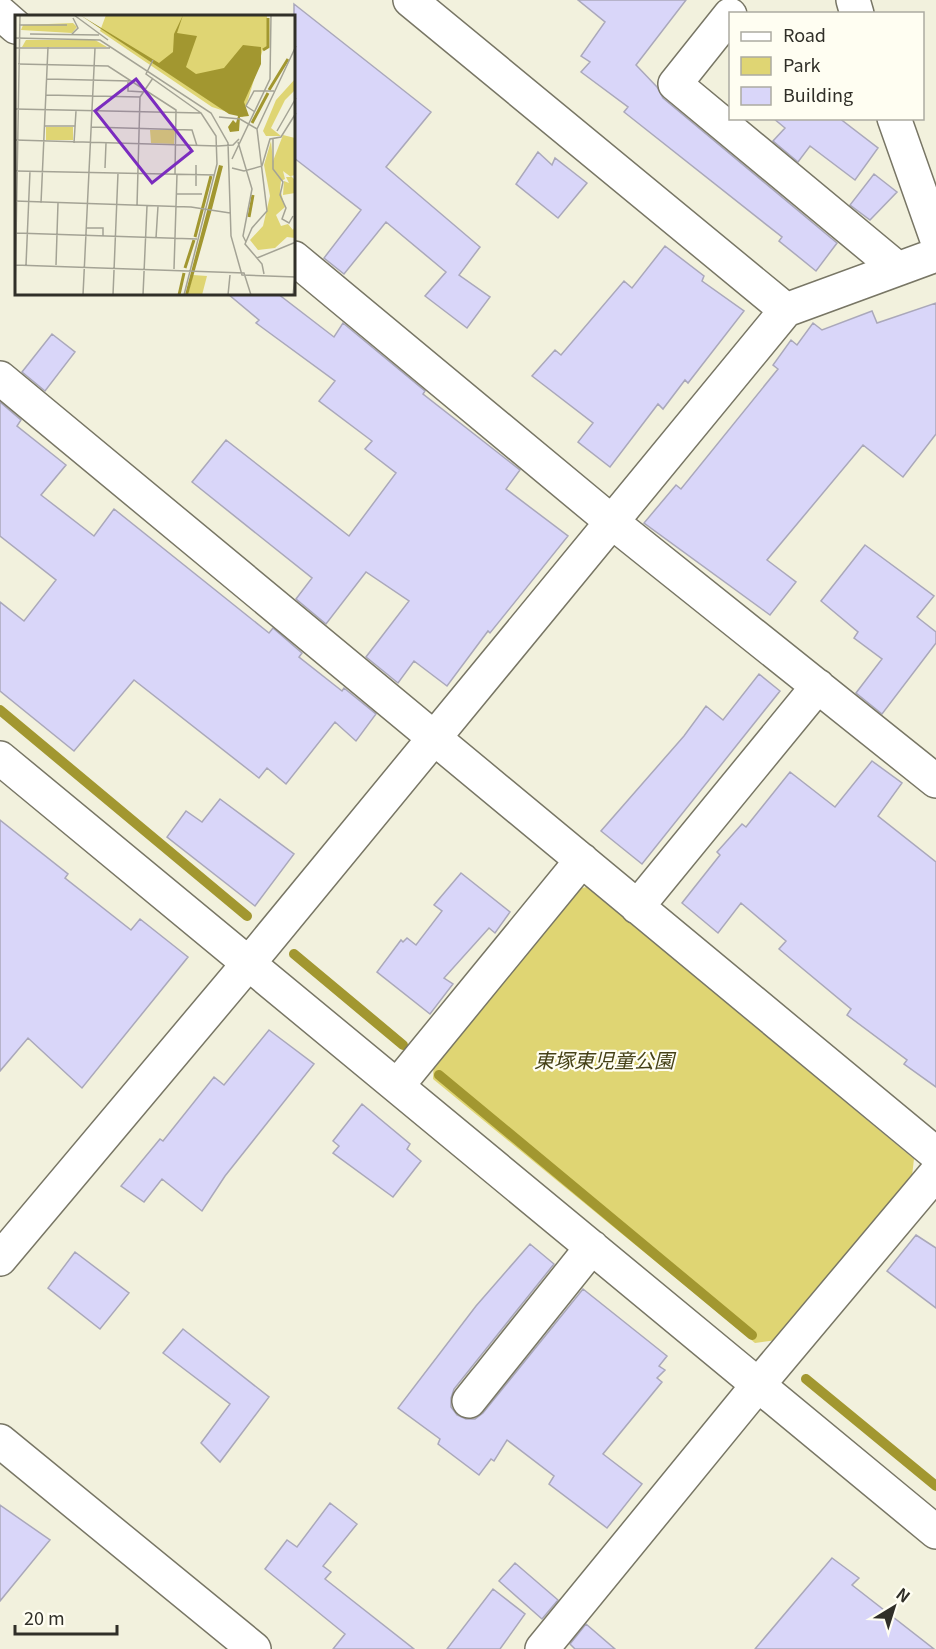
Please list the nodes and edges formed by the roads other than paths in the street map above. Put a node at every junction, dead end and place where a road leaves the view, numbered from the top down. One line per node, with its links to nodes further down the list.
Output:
1 (410, 0): 12 (street)
2 (743, 0): 3 (street)
3 (733, 12)
4 (0, 13): 6 (street)
5 (729, 16): 11 (street)
6 (15, 26)
7 (895, 120): 8 (street)
8 (936, 237)
9 (936, 255): 11 (street)
10 (296, 260): 14 (street)
11 (898, 269): 12 (street)
12 (786, 310): 14 (street)
13 (0, 378): 16 (street)
14 (612, 522): 15 (street); 16 (street)
15 (818, 686): 18 (street); 20 (street)
16 (435, 738): 19 (street); 21 (street)
17 (0, 758): 21 (street)
18 (936, 781)
19 (582, 860): 20 (street); 22 (street)
20 (637, 907): 23 (street)
21 (248, 963): 22 (street); 26 (street)
22 (397, 1086): 25 (street)
23 (936, 1154)
24 (936, 1173): 27 (street)
25 (592, 1248): 27 (street); 28 (street)
26 (0, 1259)
27 (758, 1385): 30 (street); 32 (street)
28 (469, 1401)
29 (0, 1441): 31 (street)
30 (936, 1532)
31 (254, 1649)
32 (542, 1649)

